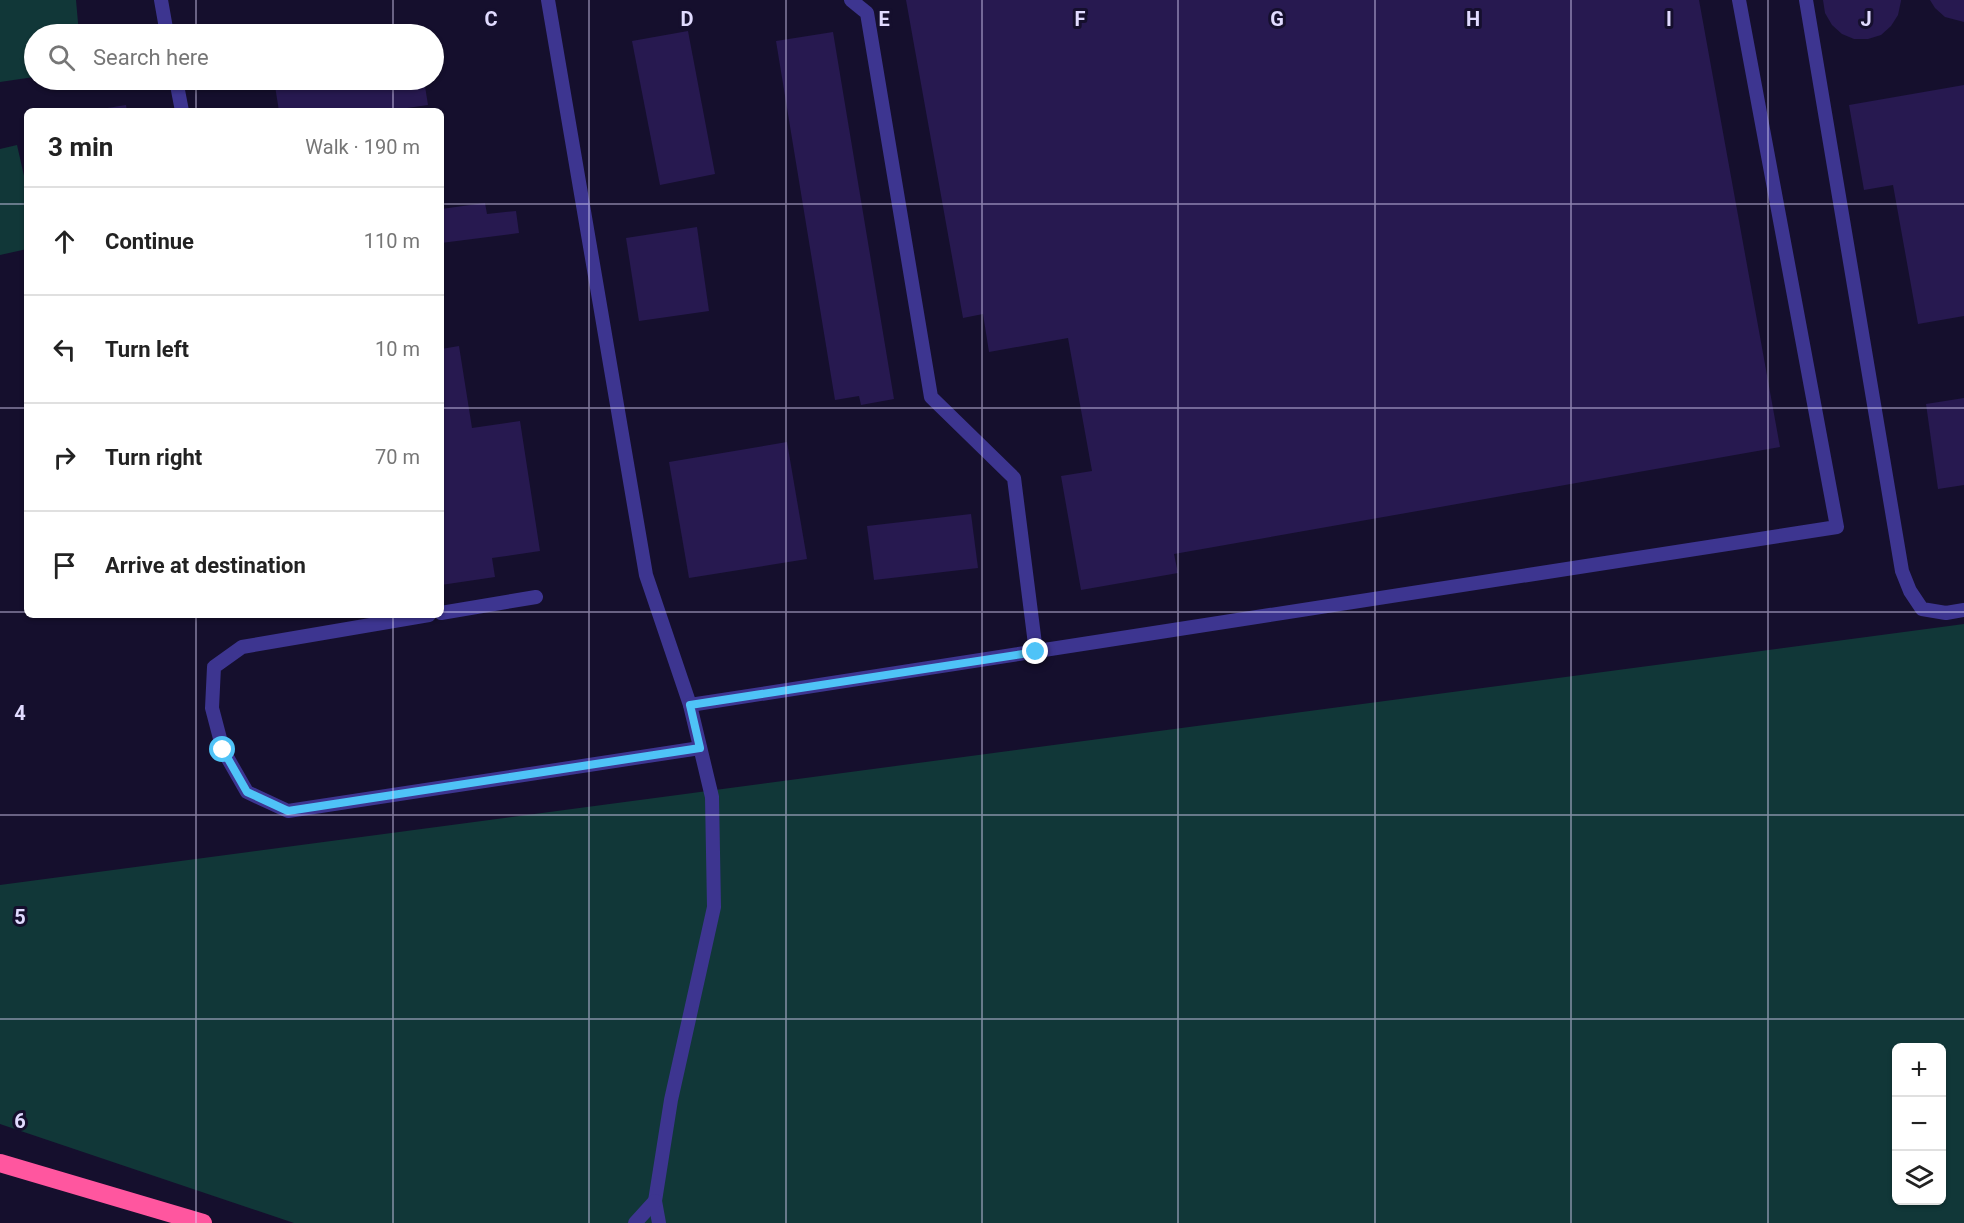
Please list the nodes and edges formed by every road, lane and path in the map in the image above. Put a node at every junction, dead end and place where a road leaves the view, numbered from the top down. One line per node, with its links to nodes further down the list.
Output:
1 (161, 0): 6 (lane)
2 (548, 0): 14 (lane)
3 (851, 0): 13 (lane)
4 (1739, 0): 13 (lane)
5 (1806, 0): 10 (lane)
6 (165, 24)
7 (178, 90): 8 (lane)
8 (181, 108)
9 (536, 597): 11 (lane)
10 (1964, 610)
11 (444, 612)
12 (411, 618): 15 (lane)
13 (1036, 652): 14 (lane)
14 (690, 705): 15 (lane)
15 (700, 748): 17 (lane)
16 (0, 1163): 18 (highway)
17 (655, 1201): 19 (lane); 20 (lane)
18 (203, 1223)
19 (635, 1223)
20 (659, 1223)

